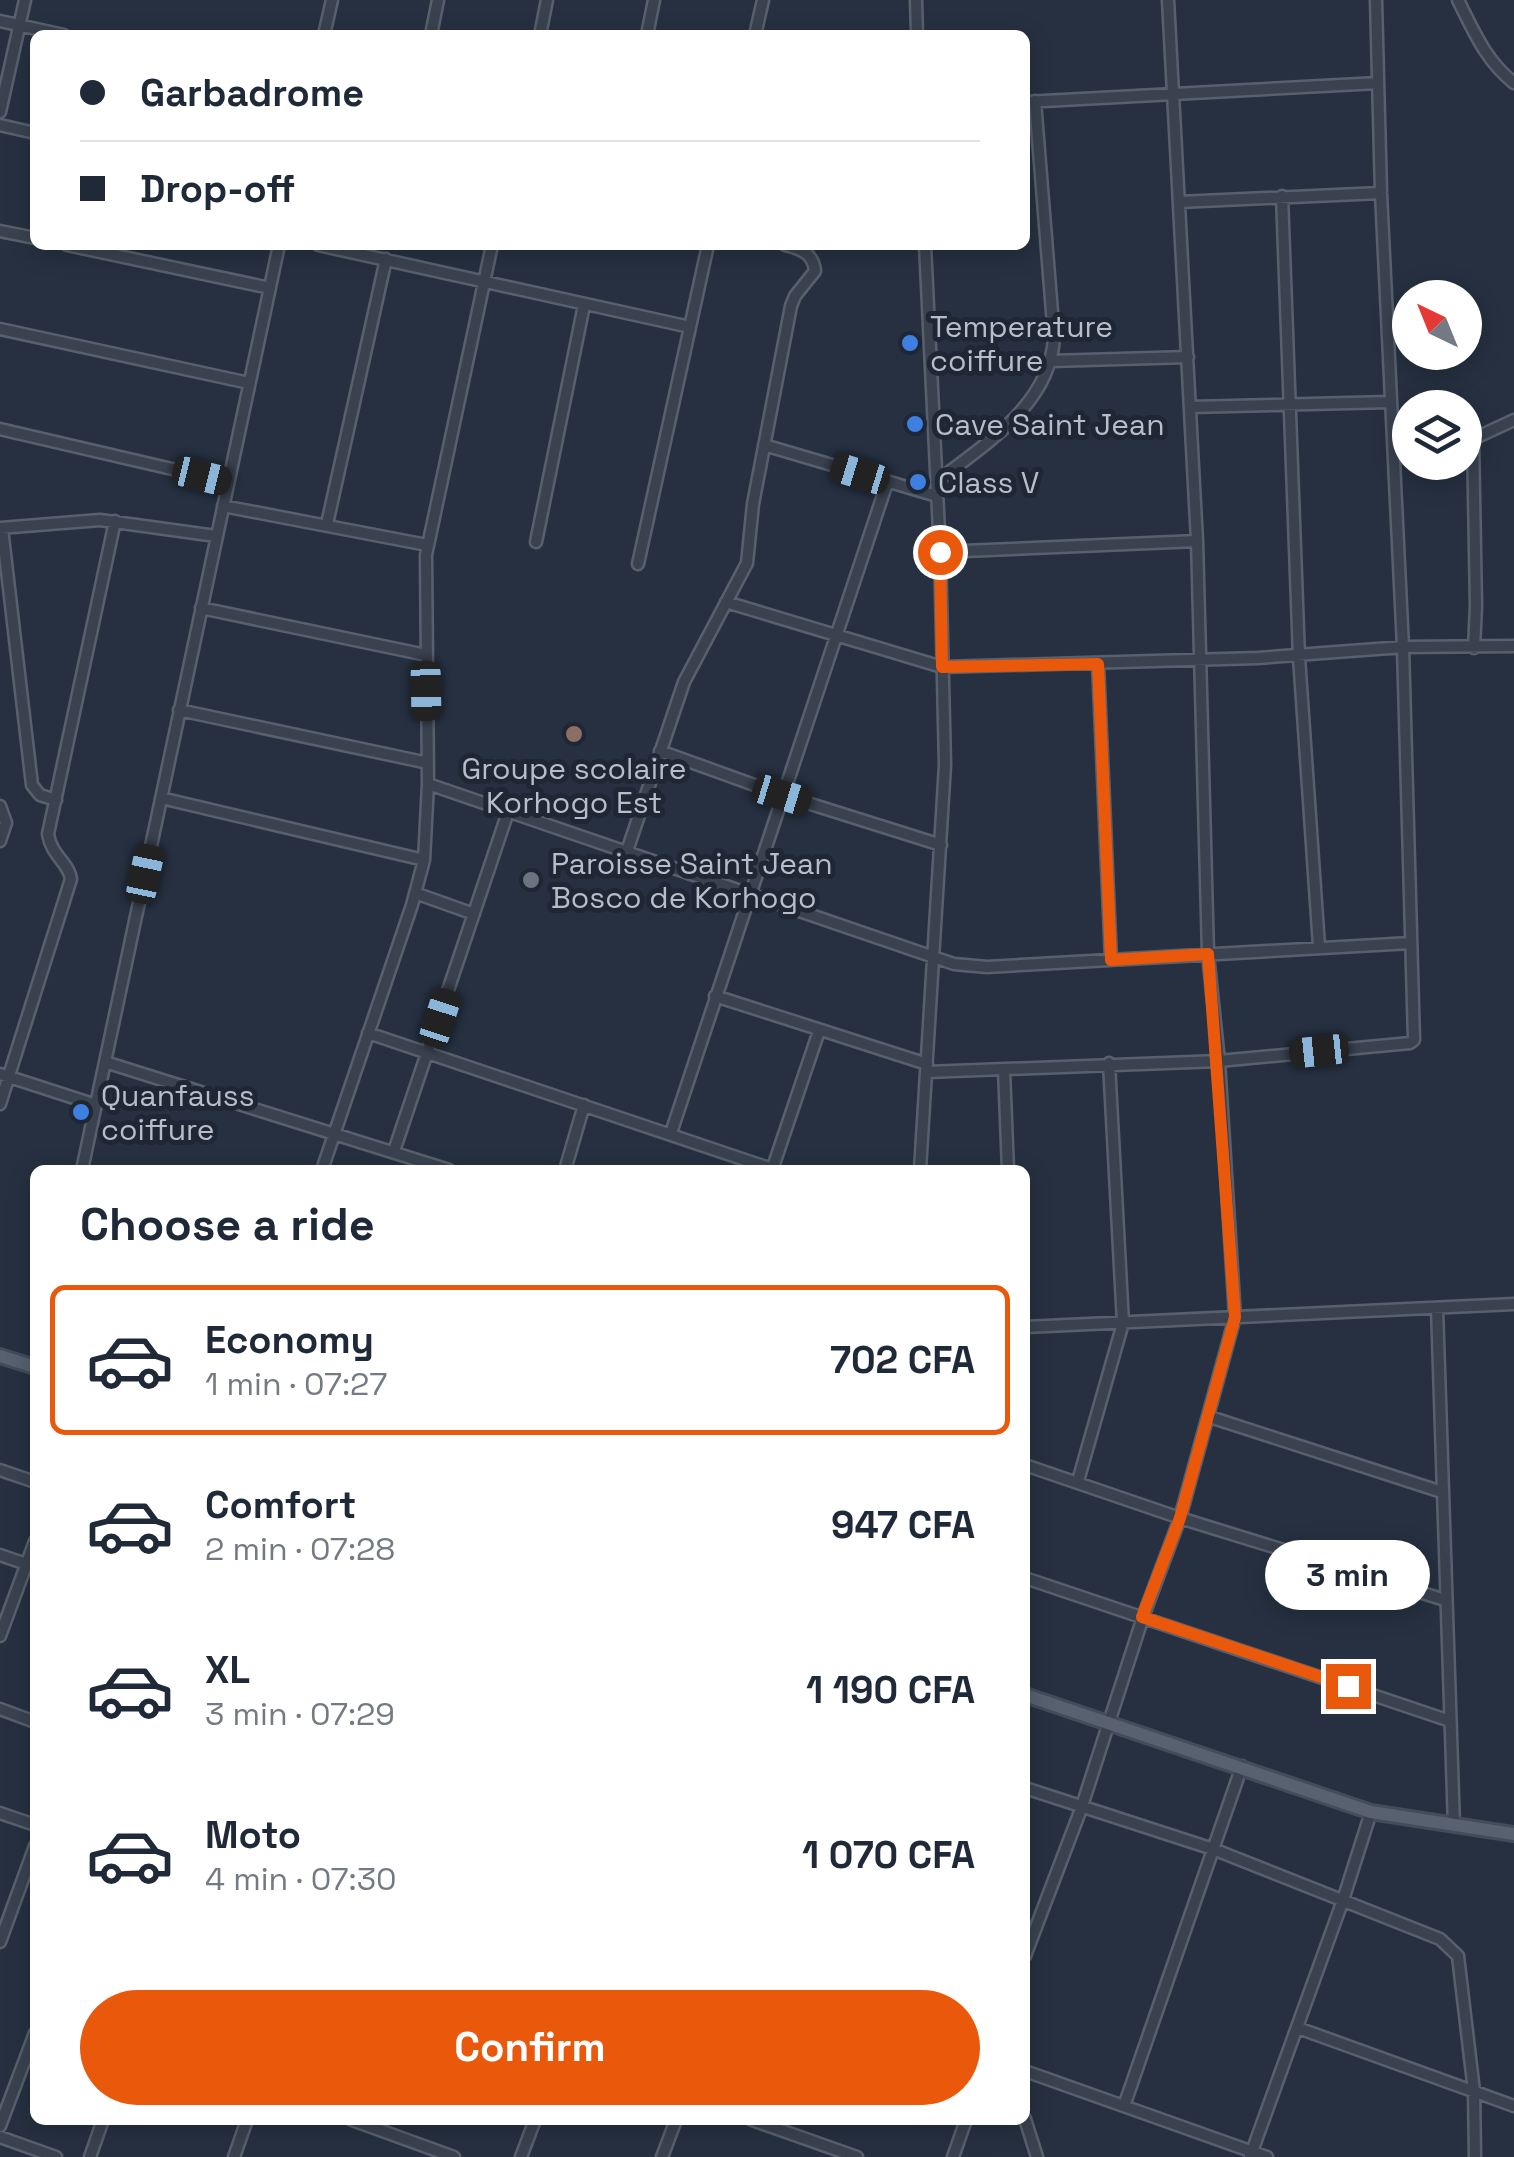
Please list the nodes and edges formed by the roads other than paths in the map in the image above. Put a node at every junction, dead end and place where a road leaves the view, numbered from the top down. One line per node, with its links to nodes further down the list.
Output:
1 (25, 0): 12 (street)
2 (332, 0): 14 (street)
3 (438, 0): 15 (street)
4 (547, 0): 16 (street)
5 (654, 0): 17 (street)
6 (763, 0): 18 (street)
7 (916, 0): 19 (street)
8 (1168, 0): 22 (street)
9 (1376, 0): 21 (street)
10 (1458, 0): 20 (street)
11 (0, 21): 12 (street)
12 (20, 25): 13 (street); 24 (street)
13 (42, 30)
14 (325, 30)
15 (432, 30)
16 (541, 30)
17 (648, 30)
18 (756, 30)
19 (916, 30)
20 (1514, 83)
21 (1378, 84): 22 (street); 27 (street)
22 (1174, 93): 23 (street); 29 (street)
23 (1030, 102): 46 (street)
24 (0, 112)
25 (0, 125): 26 (street)
26 (30, 131)
27 (1380, 194): 28 (street); 48 (street)
28 (1282, 196): 29 (street); 49 (street)
29 (1180, 202): 45 (street)
30 (0, 231): 31 (street)
31 (30, 237)
32 (91, 250): 41 (street)
33 (278, 250): 41 (street)
34 (341, 250): 39 (street)
35 (491, 250): 40 (street)
36 (707, 250): 43 (street)
37 (800, 250): 55 (street)
38 (925, 250): 59 (street)
39 (386, 260): 40 (street); 64 (street)
40 (484, 281): 42 (street); 69 (street)
41 (270, 288): 47 (street)
42 (584, 305): 43 (street); 68 (street)
43 (690, 327): 71 (street)
44 (0, 329): 47 (street)
45 (1188, 357): 46 (street); 50 (street)
46 (1051, 361): 59 (street)
47 (249, 383): 58 (street)
48 (1390, 402): 49 (street); 52 (street)
49 (1290, 404): 50 (street); 79 (street)
50 (1191, 407): 67 (street)
51 (1514, 420): 54 (street)
52 (1392, 422)
53 (0, 429): 58 (street)
54 (1482, 433)
55 (764, 445): 60 (street); 72 (street)
56 (1395, 480): 76 (street)
57 (1471, 480): 77 (street)
58 (228, 482): 62 (street)
59 (936, 482): 61 (street)
60 (887, 483): 61 (street); 74 (street)
61 (937, 496): 70 (street)
62 (222, 506): 64 (street); 66 (street)
63 (115, 520): 65 (street); 66 (street); 89 (street)
64 (328, 524): 69 (street)
65 (1, 528): 89 (street)
66 (216, 536): 73 (street)
67 (1197, 541): 70 (street); 80 (street)
68 (536, 542)
69 (428, 544): 78 (street)
70 (940, 552): 82 (street)
71 (638, 564)
72 (726, 602): 74 (street); 84 (street)
73 (201, 608): 78 (street); 83 (street)
74 (836, 636): 82 (street); 87 (street)
75 (1514, 646): 77 (street)
76 (1403, 647): 77 (street); 79 (street); 99 (street)
77 (1474, 648)
78 (426, 655): 85 (street)
79 (1299, 656): 80 (street); 100 (street)
80 (1201, 660): 81 (street); 101 (street)
81 (1098, 664): 82 (street); 103 (street)
82 (942, 667): 93 (street)
83 (179, 710): 85 (street); 88 (street)
84 (660, 751): 87 (street); 94 (street)
85 (428, 763): 86 (street)
86 (428, 784): 91 (street); 95 (street)
87 (782, 795): 93 (street); 97 (street)
88 (161, 798): 95 (street); 109 (street)
89 (56, 800): 113 (street)
90 (0, 806): 92 (street)
91 (508, 812): 94 (street); 98 (street)
92 (0, 841)
93 (941, 845): 102 (street)
94 (626, 854): 97 (street)
95 (424, 860): 96 (street)
96 (415, 893): 98 (street); 106 (street)
97 (748, 895): 102 (street); 104 (street)
98 (474, 914): 107 (street)
99 (1411, 943): 100 (street); 108 (street)
100 (1318, 946): 101 (street)
101 (1208, 954): 103 (street); 108 (street)
102 (934, 958): 103 (street); 111 (street)
103 (1111, 960)
104 (715, 996): 105 (street); 118 (street)
105 (819, 1031): 111 (street); 125 (street)
106 (368, 1033): 107 (street); 117 (street)
107 (428, 1053): 116 (street); 119 (street)
108 (1219, 1061): 110 (street); 130 (street)
109 (105, 1062): 115 (street); 117 (street)
110 (1109, 1063): 112 (street); 131 (street)
111 (927, 1068): 112 (street); 126 (street)
112 (1004, 1070): 127 (street)
113 (5, 1075): 114 (street); 115 (street)
114 (0, 1104)
115 (96, 1104): 120 (street)
116 (584, 1106): 118 (street); 123 (street)
117 (334, 1133): 119 (street); 121 (street)
118 (670, 1134): 124 (street)
119 (394, 1151): 122 (street)
120 (83, 1165)
121 (324, 1165)
122 (434, 1165)
123 (566, 1165)
124 (759, 1165)
125 (775, 1165)
126 (920, 1165)
127 (1008, 1165)
128 (1514, 1304): 129 (street)
129 (1437, 1308): 130 (street); 140 (street)
130 (1235, 1317): 131 (street); 135 (street)
131 (1122, 1323): 132 (street); 139 (street)
132 (1030, 1328)
133 (0, 1356): 134 (main road)
134 (30, 1366)
135 (1210, 1417): 140 (street); 141 (street)
136 (1030, 1467): 139 (street)
137 (0, 1470): 138 (street)
138 (30, 1480)
139 (1078, 1481): 141 (street)
140 (1442, 1492): 146 (street)
141 (1180, 1518): 146 (street); 147 (street)
142 (0, 1555): 143 (street)
143 (30, 1566)
144 (30, 1568): 148 (street)
145 (1030, 1580): 147 (street)
146 (1445, 1600): 152 (street)
147 (1142, 1617): 152 (street); 153 (street)
148 (0, 1636)
149 (1030, 1696): 153 (main road)
150 (0, 1709): 151 (street)
151 (30, 1720)
152 (1450, 1721): 160 (street)
153 (1109, 1723): 154 (main road); 156 (street)
154 (1242, 1766): 157 (main road); 162 (street)
155 (1030, 1790): 156 (street)
156 (1081, 1808): 162 (street); 167 (street)
157 (1370, 1812): 160 (main road); 164 (street)
158 (0, 1813): 159 (street)
159 (30, 1824)
160 (1454, 1826): 161 (main road)
161 (1514, 1834)
162 (1213, 1849): 164 (street); 172 (street)
163 (30, 1858): 165 (street)
164 (1343, 1900): 168 (street); 171 (street)
165 (4, 1918): 166 (street)
166 (0, 1942)
167 (1030, 1943)
168 (1298, 2028): 171 (street); 186 (street)
169 (30, 2046): 182 (street)
170 (1030, 2073): 172 (street)
171 (1474, 2091): 173 (street); 197 (street)
172 (1124, 2106): 186 (street)
173 (1514, 2106)
174 (101, 2125): 188 (street)
175 (245, 2125): 189 (street)
176 (366, 2125): 190 (street)
177 (532, 2125): 191 (street)
178 (674, 2125): 185 (street)
179 (766, 2125): 184 (street)
180 (964, 2125): 194 (street)
181 (1027, 2125): 195 (street)
182 (0, 2126)
183 (0, 2137): 187 (street)
184 (819, 2144): 192 (street); 193 (street)
185 (661, 2154)
186 (1251, 2154): 196 (street)
187 (56, 2157)
188 (90, 2157)
189 (234, 2157)
190 (454, 2157)
191 (522, 2157)
192 (813, 2157)
193 (857, 2157)
194 (953, 2157)
195 (1038, 2157)
196 (1267, 2157)
197 (1475, 2157)

